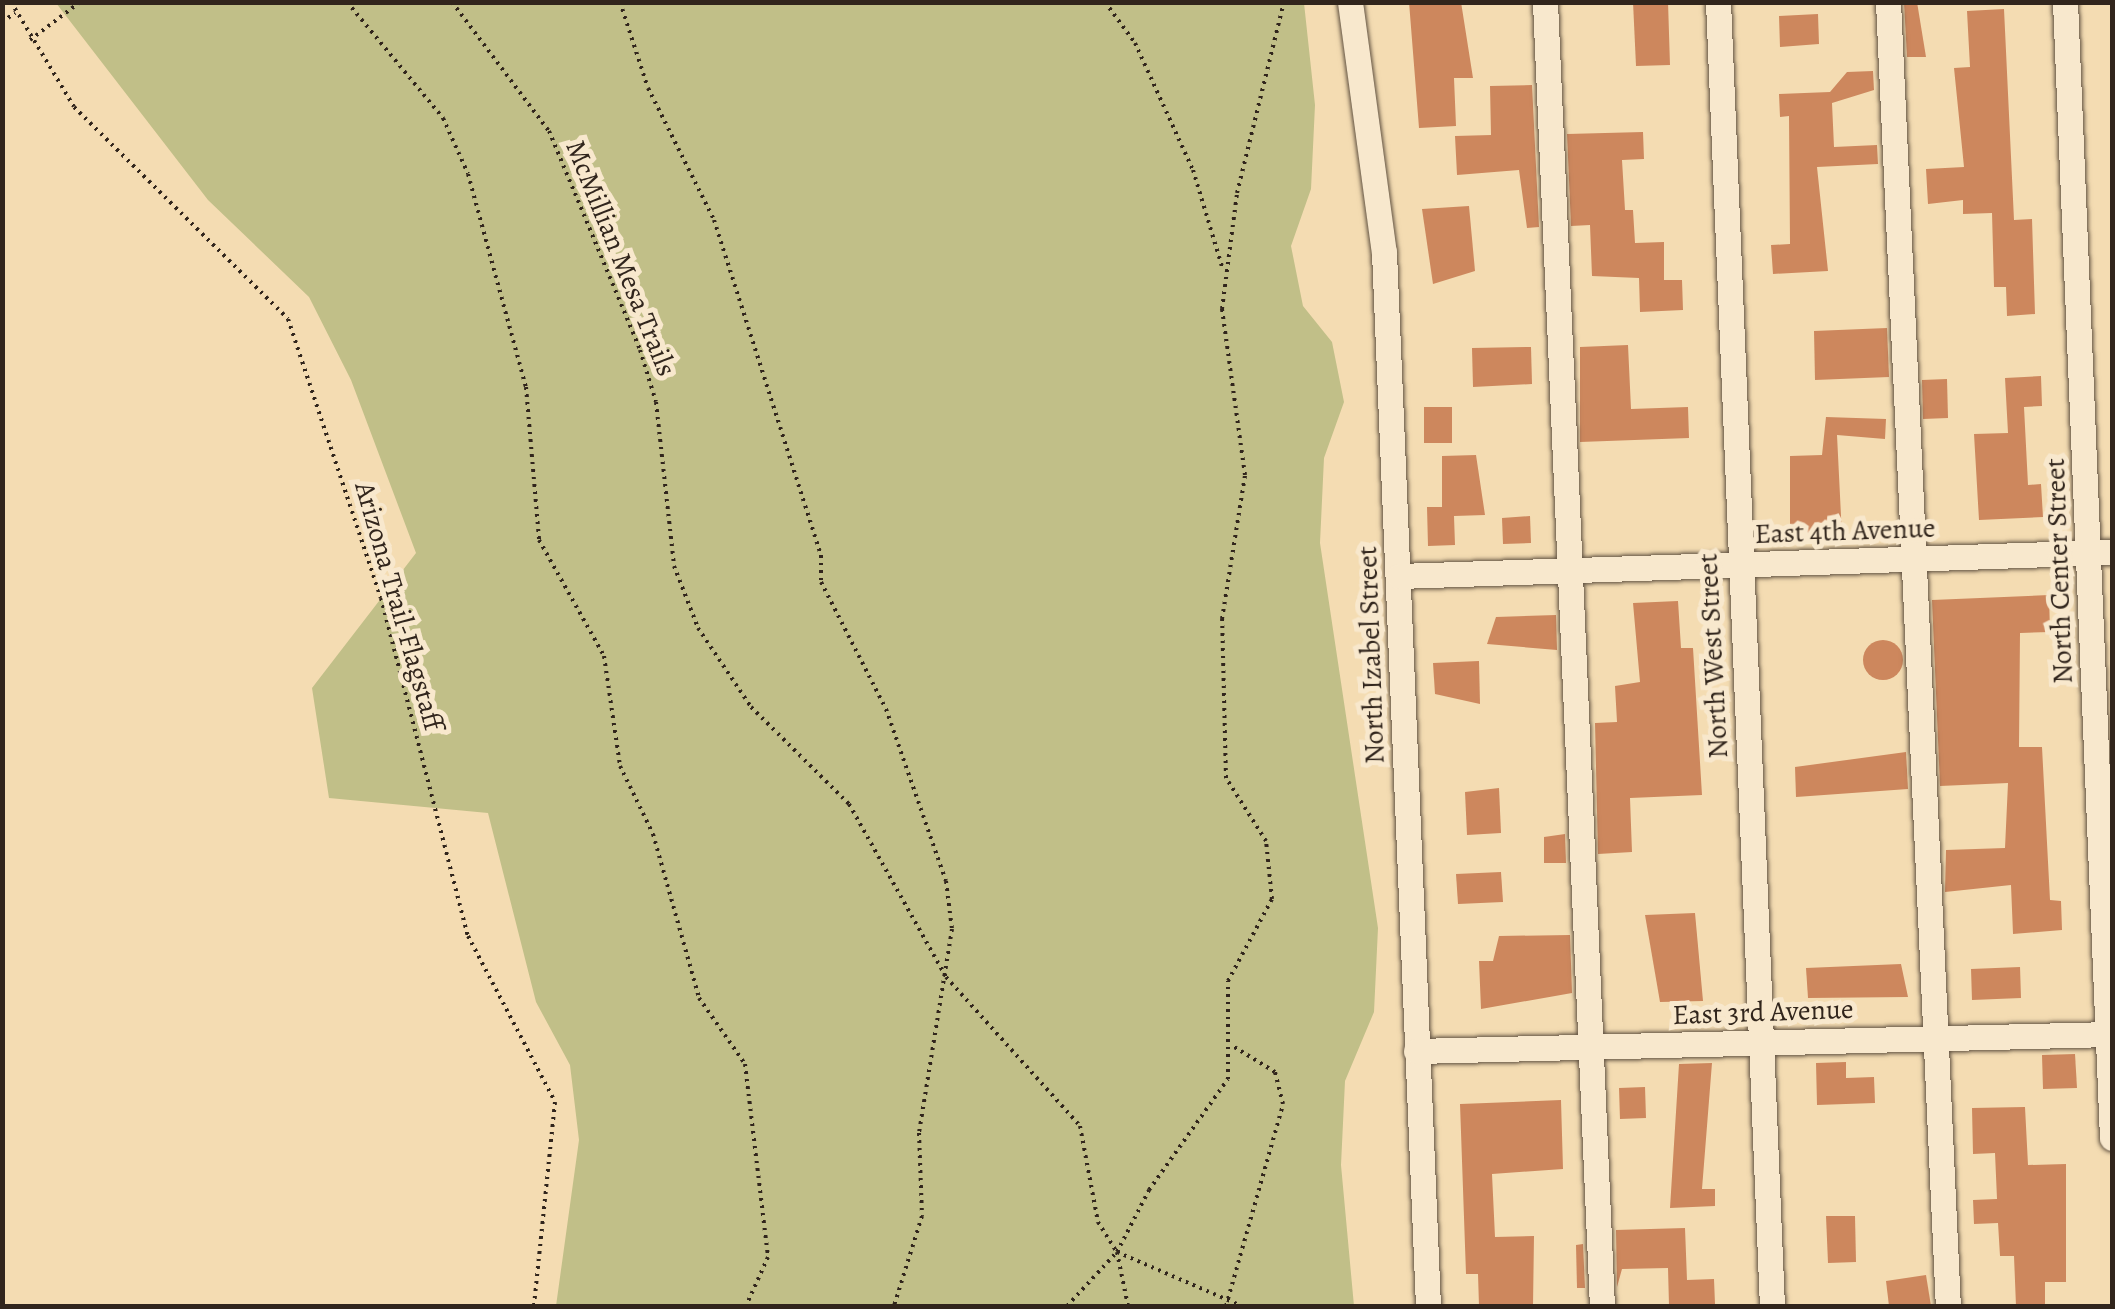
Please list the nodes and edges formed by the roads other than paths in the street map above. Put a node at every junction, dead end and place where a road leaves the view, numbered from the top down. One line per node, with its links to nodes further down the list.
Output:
1 (1350, 2): 10 (street, North Izabel Street)
2 (1545, 2): 9 (street)
3 (1718, 2): 8 (street, North West Street)
4 (1888, 2): 7 (street)
5 (2065, 2): 6 (street, North Center Street)
6 (2101, 553): 7 (street, East 4th Avenue); 11 (street, North Center Street)
7 (1913, 558): 8 (street, East 4th Avenue); 12 (street)
8 (1739, 564): 9 (street, East 4th Avenue); 13 (street, North West Street)
9 (1570, 570): 10 (street, East 4th Avenue); 14 (street)
10 (1399, 576): 15 (street, North Izabel Street)
11 (2110, 1034): 12 (street, East 3rd Avenue); 16 (street, North Center Street)
12 (1937, 1037): 13 (street, East 3rd Avenue); 20 (street)
13 (1762, 1042): 14 (street, East 3rd Avenue); 19 (street, North West Street)
14 (1591, 1047): 15 (street, East 3rd Avenue); 18 (street)
15 (1416, 1051): 17 (street, North Izabel Street)
16 (2112, 1138)
17 (1428, 1306)
18 (1602, 1306)
19 (1772, 1306)
20 (1948, 1306)

